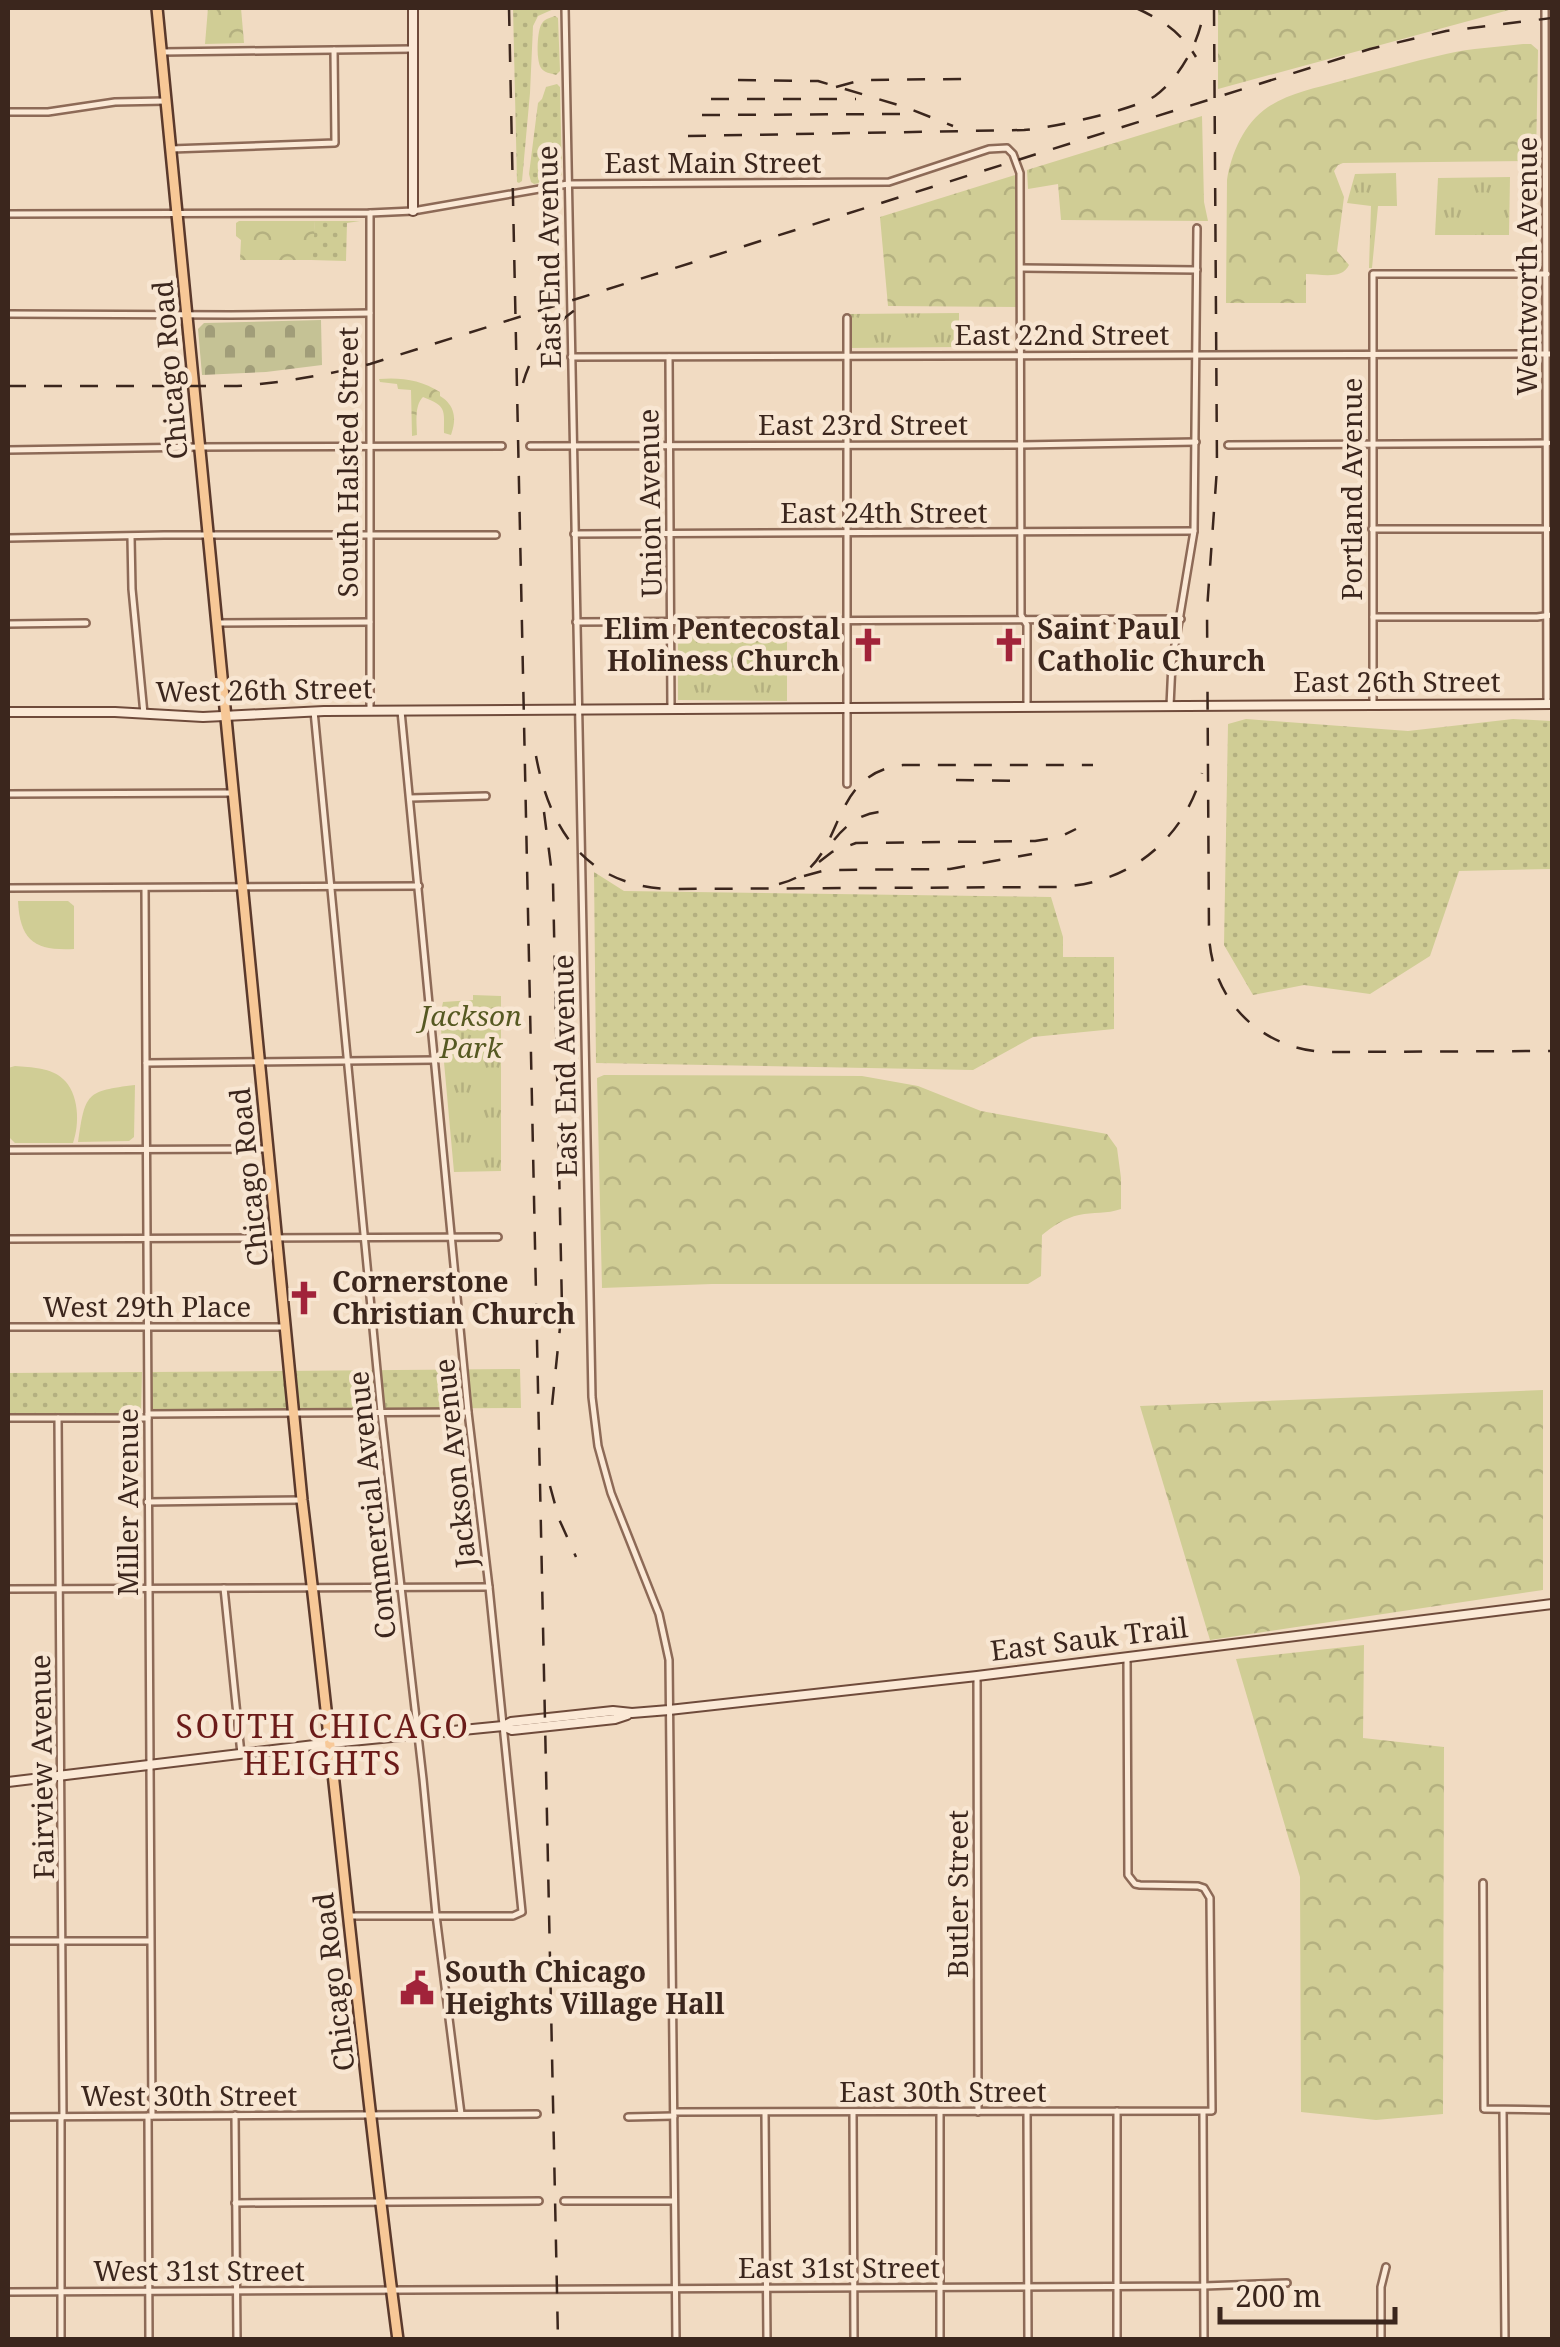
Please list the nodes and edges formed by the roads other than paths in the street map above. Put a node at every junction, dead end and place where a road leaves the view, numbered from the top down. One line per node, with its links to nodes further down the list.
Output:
1 (158, 8): 7 (main road, Chicago Road)
2 (413, 8): 6 (street)
3 (565, 8): 11 (street, East End Avenue)
4 (1545, 8): 19 (street, Wentworth Avenue)
5 (334, 50): 6 (street); 7 (street); 10 (street)
6 (412, 50): 12 (street)
7 (162, 52): 8 (main road, Chicago Road)
8 (166, 100): 9 (street); 10 (main road, Chicago Road)
9 (8, 112)
10 (171, 149): 15 (main road, Chicago Road)
11 (568, 184): 12 (street, East Main Street); 17 (street, East Main Street); 30 (street, East End Avenue)
12 (413, 211): 13 (street, East Main Street)
13 (370, 213): 15 (street, East Main Street); 20 (street, South Halsted Street)
14 (8, 214): 15 (street, East Main Street)
15 (177, 214): 22 (main road, Chicago Road)
16 (1197, 228): 18 (street)
17 (1021, 268): 18 (street); 29 (street)
18 (1197, 270): 26 (street)
19 (1547, 274): 24 (street, Portland Avenue); 25 (street, Wentworth Avenue)
20 (370, 313): 22 (street); 42 (street, South Halsted Street)
21 (8, 314): 22 (street)
22 (187, 315): 41 (main road, Chicago Road)
23 (846, 318): 28 (street)
24 (1371, 354): 25 (street, East 22nd Street); 26 (street, East 22nd Street); 32 (street, Portland Avenue)
25 (1550, 354): 33 (street, Wentworth Avenue)
26 (1196, 355): 29 (street, East 22nd Street); 31 (street)
27 (669, 356): 28 (street, East 22nd Street); 30 (street, East 22nd Street); 40 (street, Union Avenue)
28 (847, 356): 29 (street, East 22nd Street); 35 (street)
29 (1021, 356): 36 (street)
30 (571, 357): 39 (street, East End Avenue)
31 (1196, 442): 36 (street, East 23rd Street); 45 (street)
32 (1372, 442): 33 (street); 34 (street); 46 (street, Portland Avenue)
33 (1548, 442): 44 (street, Wentworth Avenue)
34 (1228, 444)
35 (847, 445): 36 (street, East 23rd Street); 40 (street, East 23rd Street); 48 (street)
36 (1021, 445): 47 (street)
37 (502, 446): 42 (street)
38 (530, 446): 39 (street, East 23rd Street)
39 (573, 446): 40 (street, East 23rd Street); 49 (street, East End Avenue)
40 (669, 446): 50 (street, Union Avenue)
41 (200, 447): 42 (street); 43 (street); 51 (main road, Chicago Road)
42 (370, 448): 53 (street, South Halsted Street)
43 (8, 450)
44 (1548, 529): 46 (street); 57 (street, Wentworth Avenue)
45 (1194, 530): 47 (street, East 24th Street); 58 (street)
46 (1372, 530): 56 (street, Portland Avenue)
47 (1022, 532): 48 (street, East 24th Street); 60 (street)
48 (847, 533): 50 (street, East 24th Street); 63 (street)
49 (574, 534): 50 (street, East 24th Street); 62 (street, East End Avenue)
50 (670, 534): 59 (street, Union Avenue)
51 (208, 535): 53 (street); 54 (street); 65 (main road, Chicago Road)
52 (496, 535): 53 (street)
53 (370, 536): 61 (street, South Halsted Street)
54 (131, 537): 55 (street); 79 (street)
55 (8, 538)
56 (1372, 616): 57 (street); 67 (street, Portland Avenue)
57 (1550, 616): 68 (street, Wentworth Avenue)
58 (1180, 619): 60 (street); 69 (street)
59 (672, 620): 62 (street); 63 (street); 70 (street, Union Avenue)
60 (1024, 620): 63 (street); 72 (street)
61 (370, 622): 65 (street); 74 (street, South Halsted Street)
62 (576, 622): 76 (street, East End Avenue)
63 (847, 622): 71 (street)
64 (86, 623): 66 (street)
65 (216, 623): 80 (main road, Chicago Road)
66 (8, 624)
67 (1373, 704): 68 (street, East 26th Street); 69 (street, East 26th Street)
68 (1550, 704)
69 (1170, 706): 72 (street, East 26th Street)
70 (671, 708): 71 (street, East 26th Street); 76 (street, East 26th Street)
71 (847, 708): 72 (street, East 26th Street); 81 (street)
72 (1027, 708)
73 (522, 709): 75 (street, West 26th Street); 76 (street, East 26th Street)
74 (370, 710): 75 (street, West 26th Street); 77 (street, West 26th Street)
75 (401, 710): 85 (street, Jackson Avenue)
76 (578, 710): 125 (street, East End Avenue)
77 (314, 711): 80 (street, West 26th Street); 87 (street, Commercial Avenue)
78 (8, 712): 79 (street, West 26th Street)
79 (144, 714): 80 (street, West 26th Street)
80 (225, 716): 82 (main road, Chicago Road)
81 (848, 784)
82 (232, 793): 83 (street); 90 (main road, Chicago Road)
83 (8, 794)
84 (486, 796): 85 (street)
85 (410, 798): 86 (street, Jackson Avenue)
86 (419, 886): 87 (street); 91 (street, Jackson Avenue)
87 (330, 887): 90 (street); 92 (street, Commercial Avenue)
88 (8, 888): 89 (street)
89 (145, 888): 90 (street); 94 (street, Miller Avenue)
90 (243, 888): 93 (main road, Chicago Road)
91 (435, 1060): 92 (street); 98 (street, Jackson Avenue)
92 (348, 1061): 93 (street); 99 (street, Commercial Avenue)
93 (260, 1062): 94 (street); 95 (main road, Chicago Road)
94 (146, 1063): 97 (street, Miller Avenue)
95 (268, 1149): 97 (street); 102 (main road, Chicago Road)
96 (8, 1150): 97 (street)
97 (146, 1150): 101 (street, Miller Avenue)
98 (452, 1236): 99 (street); 100 (street); 108 (street, Jackson Avenue)
99 (364, 1237): 102 (street); 107 (street, Commercial Avenue)
100 (498, 1237)
101 (147, 1238): 102 (street); 103 (street); 106 (street, Miller Avenue)
102 (278, 1238): 105 (main road, Chicago Road)
103 (8, 1239)
104 (8, 1327): 106 (street, West 29th Place)
105 (286, 1327): 106 (street, West 29th Place); 109 (main road, Chicago Road)
106 (148, 1328): 110 (street, Miller Avenue)
107 (381, 1412): 108 (street); 109 (street); 115 (street, Commercial Avenue)
108 (468, 1412): 116 (street, Jackson Avenue)
109 (294, 1414): 110 (street); 113 (main road, Chicago Road)
110 (148, 1416): 112 (street); 114 (street, Miller Avenue)
111 (8, 1418): 112 (street)
112 (58, 1418): 121 (street, Fairview Avenue)
113 (302, 1500): 114 (street); 119 (main road, Chicago Road)
114 (147, 1502): 117 (street, Miller Avenue)
115 (401, 1587): 116 (street); 119 (street); 127 (street, Commercial Avenue)
116 (489, 1587): 126 (street, Jackson Avenue)
117 (149, 1588): 118 (street); 121 (street); 130 (street, Miller Avenue)
118 (224, 1588): 119 (street); 129 (street)
119 (313, 1588): 128 (main road, Chicago Road)
120 (8, 1589): 121 (street)
121 (60, 1589): 131 (street, Fairview Avenue)
122 (1552, 1604): 123 (street, East Sauk Trail)
123 (1127, 1658): 124 (street, East Sauk Trail); 141 (street, East 30th Street)
124 (977, 1676): 125 (street, East Sauk Trail); 142 (street, Butler Street)
125 (669, 1710): 126 (street, East Sauk Trail); 151 (street, East End Avenue)
126 (503, 1726): 127 (street, East Sauk Trail); 134 (street, Jackson Avenue)
127 (418, 1734): 128 (street, East Sauk Trail); 134 (street, Commercial Avenue)
128 (331, 1744): 129 (street, East Sauk Trail); 135 (main road, Chicago Road)
129 (241, 1754): 130 (street, East Sauk Trail)
130 (150, 1766): 131 (street, East Sauk Trail); 138 (street, Miller Avenue)
131 (62, 1776): 132 (street, East Sauk Trail); 137 (street, Fairview Avenue)
132 (8, 1782)
133 (1483, 1883): 139 (street)
134 (436, 1915): 135 (street); 149 (street, Commercial Avenue)
135 (348, 1916): 148 (main road, Chicago Road)
136 (8, 1941): 137 (street)
137 (63, 1941): 138 (street); 156 (street, Fairview Avenue)
138 (150, 1941): 152 (street, Miller Avenue)
139 (1503, 2110): 140 (street); 188 (street)
140 (1552, 2110)
141 (1203, 2111): 144 (street, East 30th Street); 165 (street)
142 (978, 2112): 143 (street, East 30th Street); 147 (street, East 30th Street)
143 (1026, 2112): 144 (street, East 30th Street); 166 (street)
144 (1117, 2112): 164 (street)
145 (765, 2113): 146 (street, East 30th Street); 151 (street, East 30th Street); 170 (street)
146 (853, 2113): 147 (street, East 30th Street); 167 (street)
147 (940, 2113): 168 (street)
148 (372, 2114): 149 (street); 153 (street, West 30th Street); 161 (main road, Chicago Road)
149 (460, 2114): 150 (street)
150 (538, 2114)
151 (674, 2114): 154 (street, East 30th Street); 159 (street)
152 (150, 2116): 153 (street, West 30th Street); 156 (street, West 30th Street); 173 (street, Miller Avenue)
153 (235, 2116): 160 (street)
154 (628, 2116)
155 (8, 2117): 156 (street, West 30th Street)
156 (62, 2117): 175 (street, Fairview Avenue)
157 (539, 2201): 161 (street)
158 (564, 2201): 159 (street)
159 (674, 2201): 172 (street)
160 (235, 2202): 161 (street); 171 (street)
161 (382, 2202): 169 (main road, Chicago Road)
162 (1386, 2267): 187 (street)
163 (1287, 2283): 165 (street, East 31st Street)
164 (1117, 2286): 165 (street, East 31st Street); 166 (street, East 31st Street); 185 (street)
165 (1204, 2286): 186 (street)
166 (1027, 2287): 168 (street, East 31st Street); 184 (street)
167 (854, 2288): 168 (street, East 31st Street); 170 (street, East 31st Street); 182 (street)
168 (940, 2288): 183 (street)
169 (392, 2289): 171 (street, West 31st Street); 172 (street, East 31st Street); 179 (main road, Chicago Road)
170 (767, 2289): 172 (street, East 31st Street); 181 (street)
171 (236, 2290): 173 (street, West 31st Street); 178 (street)
172 (675, 2290): 180 (street)
173 (148, 2291): 175 (street, West 31st Street); 177 (street, Miller Avenue)
174 (8, 2292): 175 (street, West 31st Street)
175 (61, 2292): 176 (street, Fairview Avenue)
176 (62, 2340)
177 (148, 2340)
178 (237, 2340)
179 (398, 2340)
180 (676, 2340)
181 (767, 2340)
182 (854, 2340)
183 (940, 2340)
184 (1028, 2340)
185 (1117, 2340)
186 (1204, 2340)
187 (1381, 2340)
188 (1504, 2340)

